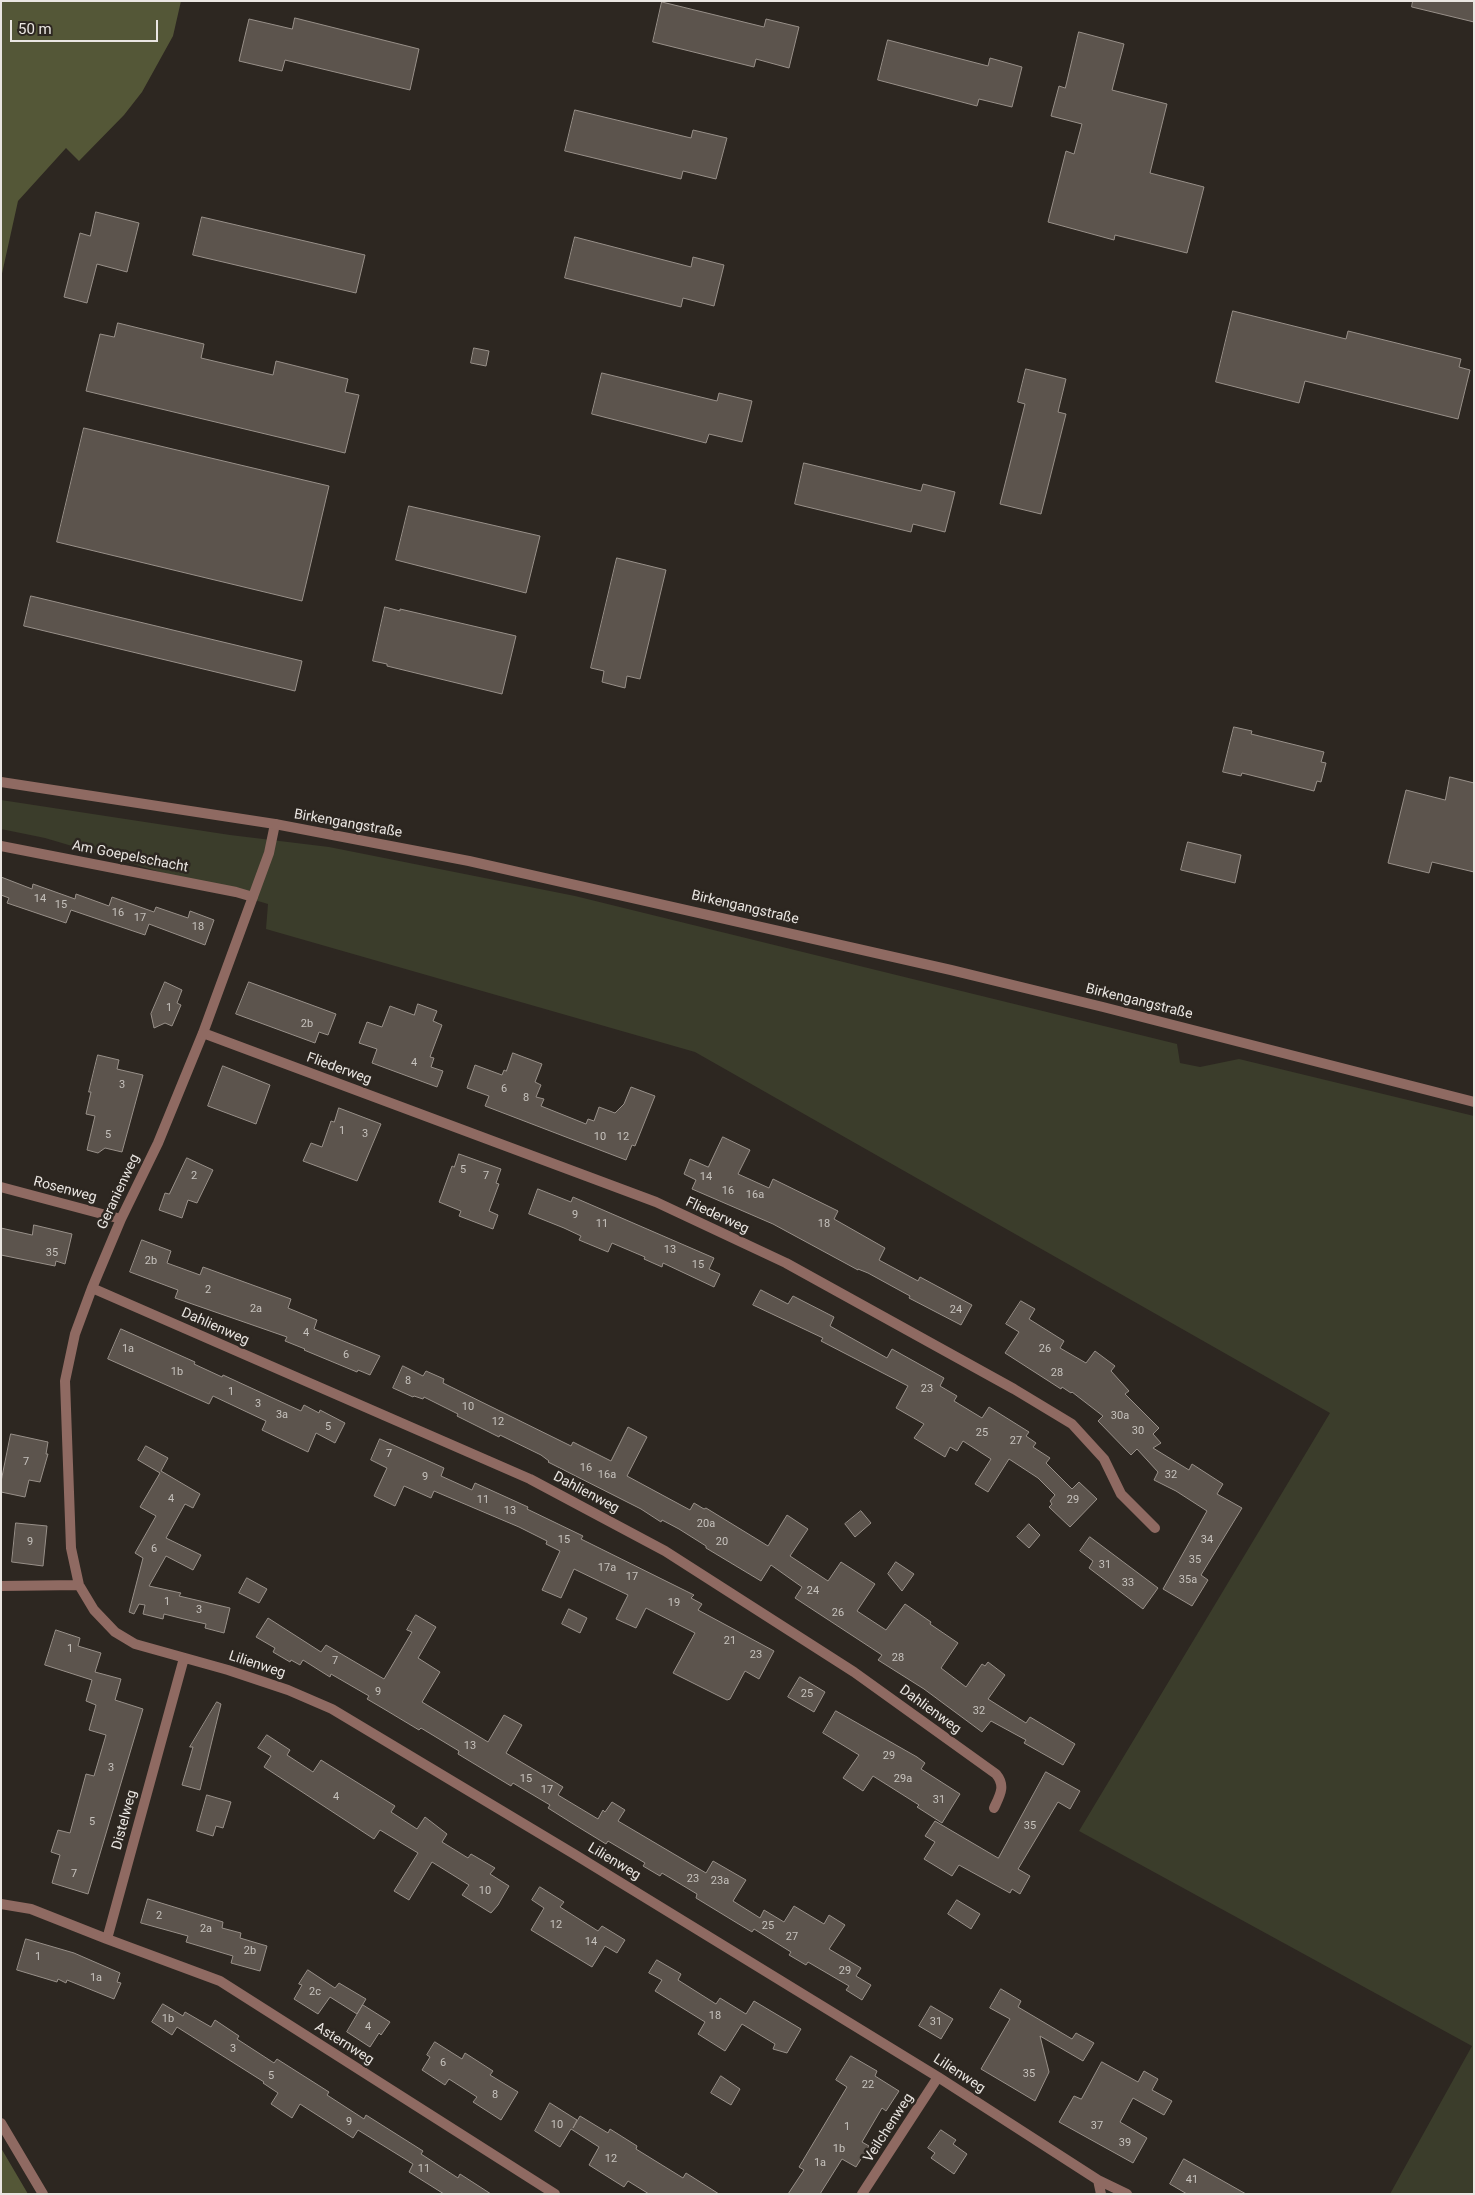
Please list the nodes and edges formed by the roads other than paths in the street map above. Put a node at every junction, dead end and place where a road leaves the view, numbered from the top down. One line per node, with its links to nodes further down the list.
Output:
1 (1, 782): 2 (street, Birkengangstraße)
2 (275, 824): 4 (street, Geranienweg); 6 (street, Birkengangstraße)
3 (1, 846): 4 (street, Am Goepelschacht)
4 (253, 897): 5 (street, Geranienweg)
5 (203, 1033): 8 (street, Geranienweg); 10 (street, Fliederweg)
6 (1474, 1102)
7 (1, 1187): 8 (street, Rosenweg)
8 (121, 1219): 9 (street, Geranienweg)
9 (92, 1288): 11 (street, Geranienweg); 14 (street, Dahlienweg)
10 (1154, 1528)
11 (79, 1585): 12 (street); 13 (street, Lilienweg)
12 (1, 1586)
13 (184, 1658): 16 (street, Distelweg); 17 (street, Lilienweg)
14 (994, 1808)
15 (1, 1904): 16 (street)
16 (107, 1939): 21 (street, Asternweg)
17 (938, 2077): 19 (street, Lilienweg); 22 (street, Veilchenweg)
18 (1, 2123): 20 (street)
19 (1098, 2180): 23 (street); 24 (street, Lilienweg)
20 (43, 2194)
21 (555, 2194)
22 (862, 2194)
23 (1101, 2194)
24 (1127, 2194)

